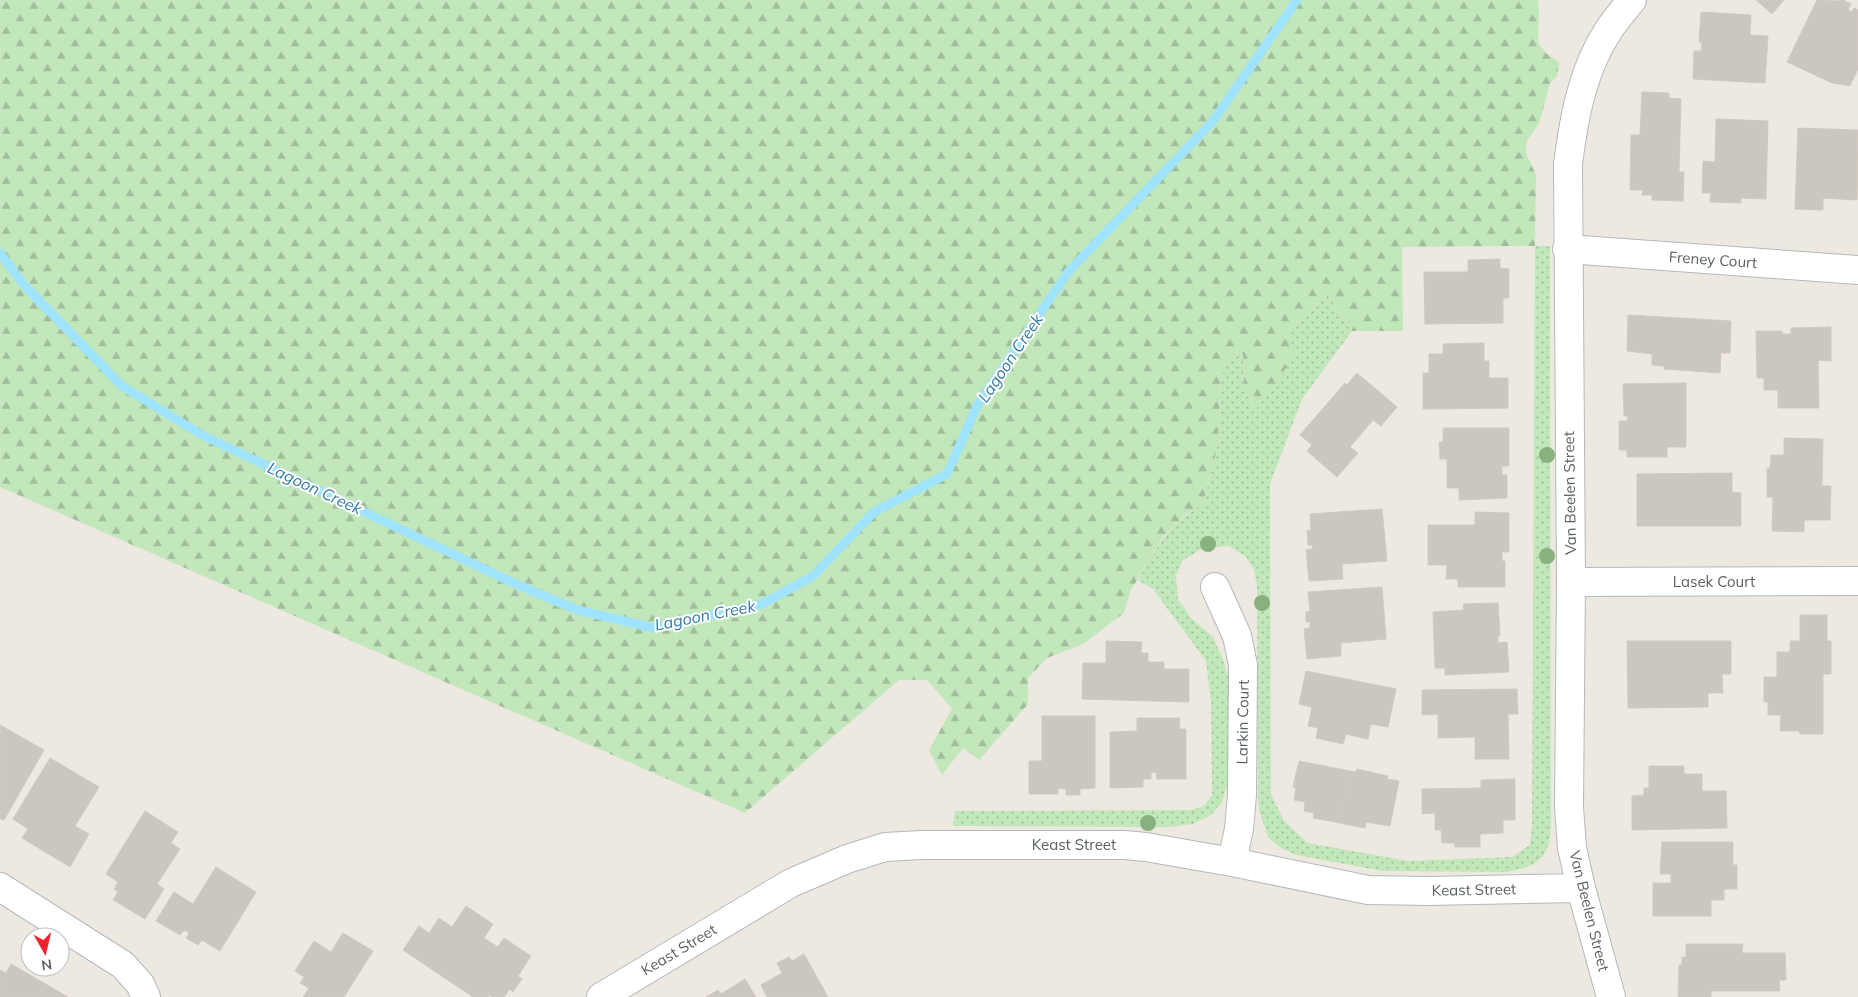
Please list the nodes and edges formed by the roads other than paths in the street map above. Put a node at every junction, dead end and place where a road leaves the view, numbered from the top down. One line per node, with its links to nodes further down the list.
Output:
1 (1632, 0): 2 (street, Van Beelen Street)
2 (1567, 249): 3 (street, Freney Court); 5 (street, Van Beelen Street)
3 (1858, 270)
4 (1858, 581): 5 (street, Lasek Court)
5 (1571, 582): 9 (street, Van Beelen Street)
6 (1215, 587): 7 (street, Larkin Court)
7 (1232, 862): 9 (street, Keast Street); 11 (street, Keast Street)
8 (0, 887): 10 (street)
9 (1581, 888): 12 (street, Van Beelen Street)
10 (146, 997)
11 (601, 997)
12 (1611, 997)

